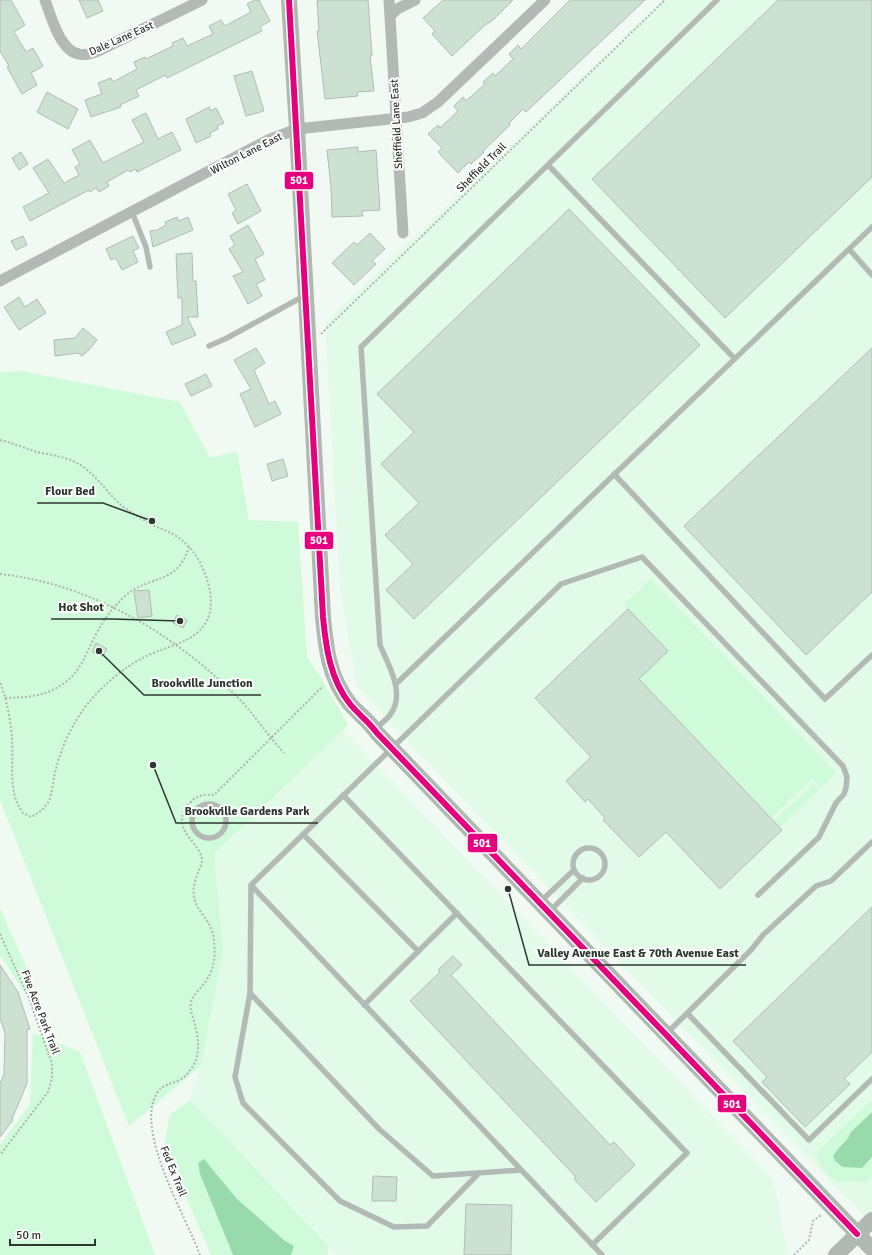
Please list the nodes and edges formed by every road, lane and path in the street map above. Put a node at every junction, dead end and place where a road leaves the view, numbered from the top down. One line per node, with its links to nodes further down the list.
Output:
1 (45, 0): 2 (street, Dale Lane East)
2 (202, 0)
3 (289, 0): 11 (main road)
4 (389, 0): 9 (street, Sheffield Lane East)
5 (415, 0): 9 (street)
6 (545, 0): 10 (street, Wilton Lane East)
7 (665, 0): 22 (path, Sheffield Trail)
8 (717, 0): 12 (lane)
9 (390, 16): 10 (street, Sheffield Lane East)
10 (396, 118): 11 (street, Wilton Lane East); 15 (street, Sheffield Lane East)
11 (298, 129): 13 (street, Wilton Lane East); 20 (main road)
12 (548, 166): 23 (lane); 33 (lane)
13 (132, 212): 17 (lane); 19 (street, Wilton Lane East)
14 (872, 227): 16 (lane)
15 (403, 233)
16 (849, 249): 18 (lane); 23 (lane)
17 (150, 267)
18 (872, 275)
19 (0, 281)
20 (306, 294): 21 (lane); 22 (main road)
21 (209, 346)
22 (309, 346): 31 (main road)
23 (735, 359): 25 (lane)
24 (0, 440): 26 (path)
25 (614, 474): 30 (lane); 33 (lane)
26 (190, 547): 28 (path); 29 (path)
27 (0, 574): 28 (path)
28 (113, 608): 29 (path); 34 (path)
29 (176, 644): 34 (path); 36 (path)
30 (872, 655)
31 (335, 679): 35 (main road); 36 (path)
32 (0, 682): 34 (path)
33 (396, 684): 35 (lane)
34 (5, 698)
35 (375, 730): 37 (main road)
36 (271, 739): 38 (path); 64 (path, Fed Ex Trail)
37 (391, 747): 39 (lane); 46 (lane); 47 (main road)
38 (284, 753)
39 (343, 794): 40 (lane); 48 (lane)
40 (303, 834): 45 (lane); 50 (lane)
41 (214, 838): 41 (lane)
42 (872, 842): 53 (lane)
43 (574, 870): 44 (lane); 44 (lane); 47 (lane)
44 (583, 878): 47 (lane)
45 (250, 885): 51 (lane); 52 (lane)
46 (758, 895)
47 (545, 907): 54 (main road)
48 (457, 913): 50 (lane); 62 (lane)
49 (0, 934): 56 (path, Five Acre Park Trail)
50 (418, 951): 52 (lane)
51 (250, 993): 58 (lane); 58 (lane)
52 (364, 1005): 57 (lane)
53 (687, 1013): 54 (lane); 55 (lane)
54 (666, 1034): 61 (main road)
55 (872, 1078)
56 (0, 1155)
57 (521, 1170): 58 (lane); 62 (lane)
58 (479, 1173)
59 (872, 1220): 61 (main road)
60 (813, 1221): 66 (path)
61 (857, 1234): 63 (main road); 67 (main road)
62 (592, 1245): 65 (lane)
63 (872, 1249)
64 (200, 1255)
65 (602, 1255)
66 (794, 1255)
67 (836, 1255)

